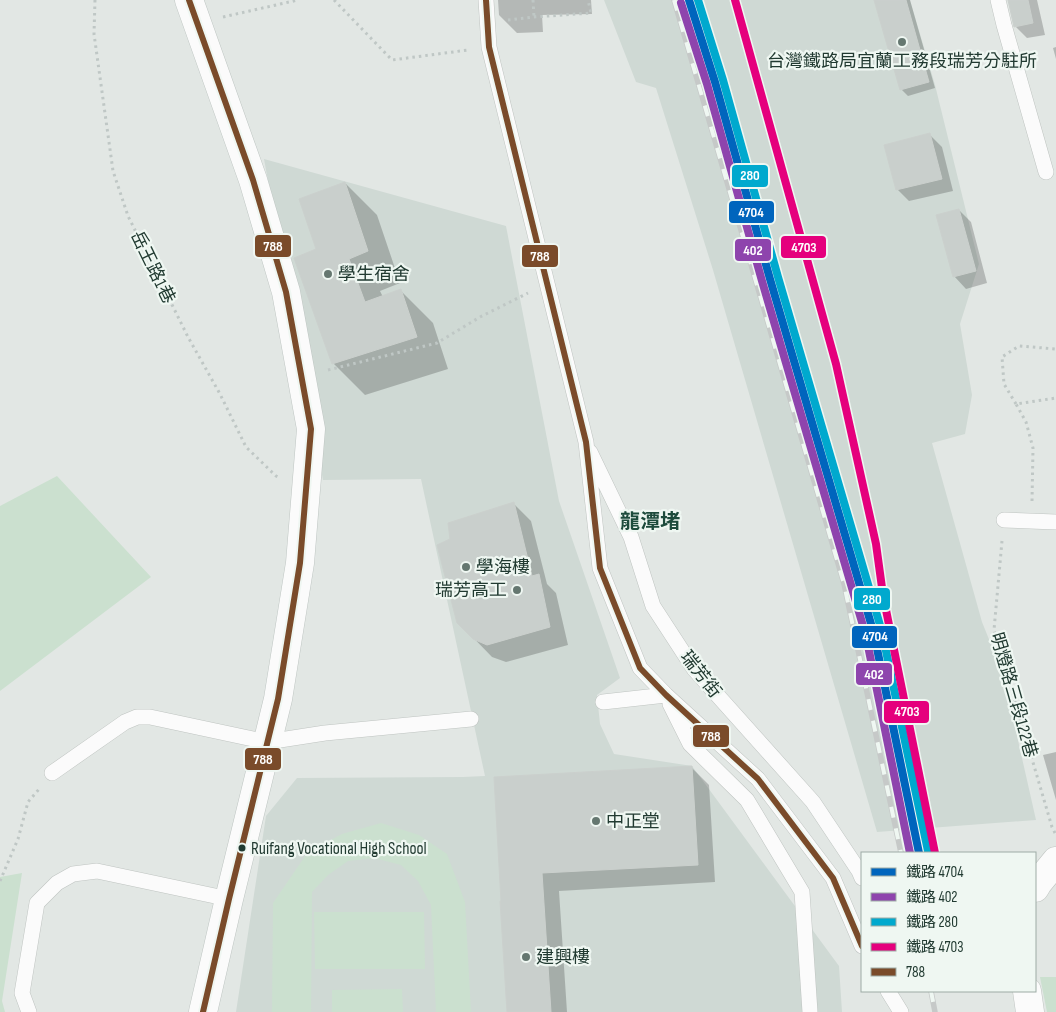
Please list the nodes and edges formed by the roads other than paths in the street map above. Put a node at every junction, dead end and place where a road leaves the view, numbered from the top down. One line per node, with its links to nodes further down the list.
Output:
1 (486, 0): 5 (lane, 瑞芳街)
2 (998, 0): 4 (lane)
3 (193, 12): 11 (main road)
4 (1046, 172)
5 (586, 442): 8 (lane, 瑞芳街); 14 (lane, 瑞芳街)
6 (1004, 520): 7 (lane)
7 (1056, 522)
8 (666, 696): 9 (lane); 17 (lane, 瑞芳街); 23 (lane)
9 (603, 702)
10 (470, 719): 11 (lane)
11 (267, 742): 12 (lane); 16 (main road)
12 (52, 773)
13 (1056, 861): 15 (main road)
14 (861, 876)
15 (1036, 886)
16 (229, 899): 21 (lane); 22 (main road)
17 (861, 944)
18 (889, 992): 24 (lane)
19 (898, 992): 24 (lane)
20 (1027, 992): 25 (main road)
21 (29, 1012)
22 (203, 1012)
23 (810, 1012)
24 (903, 1012)
25 (1030, 1012)

